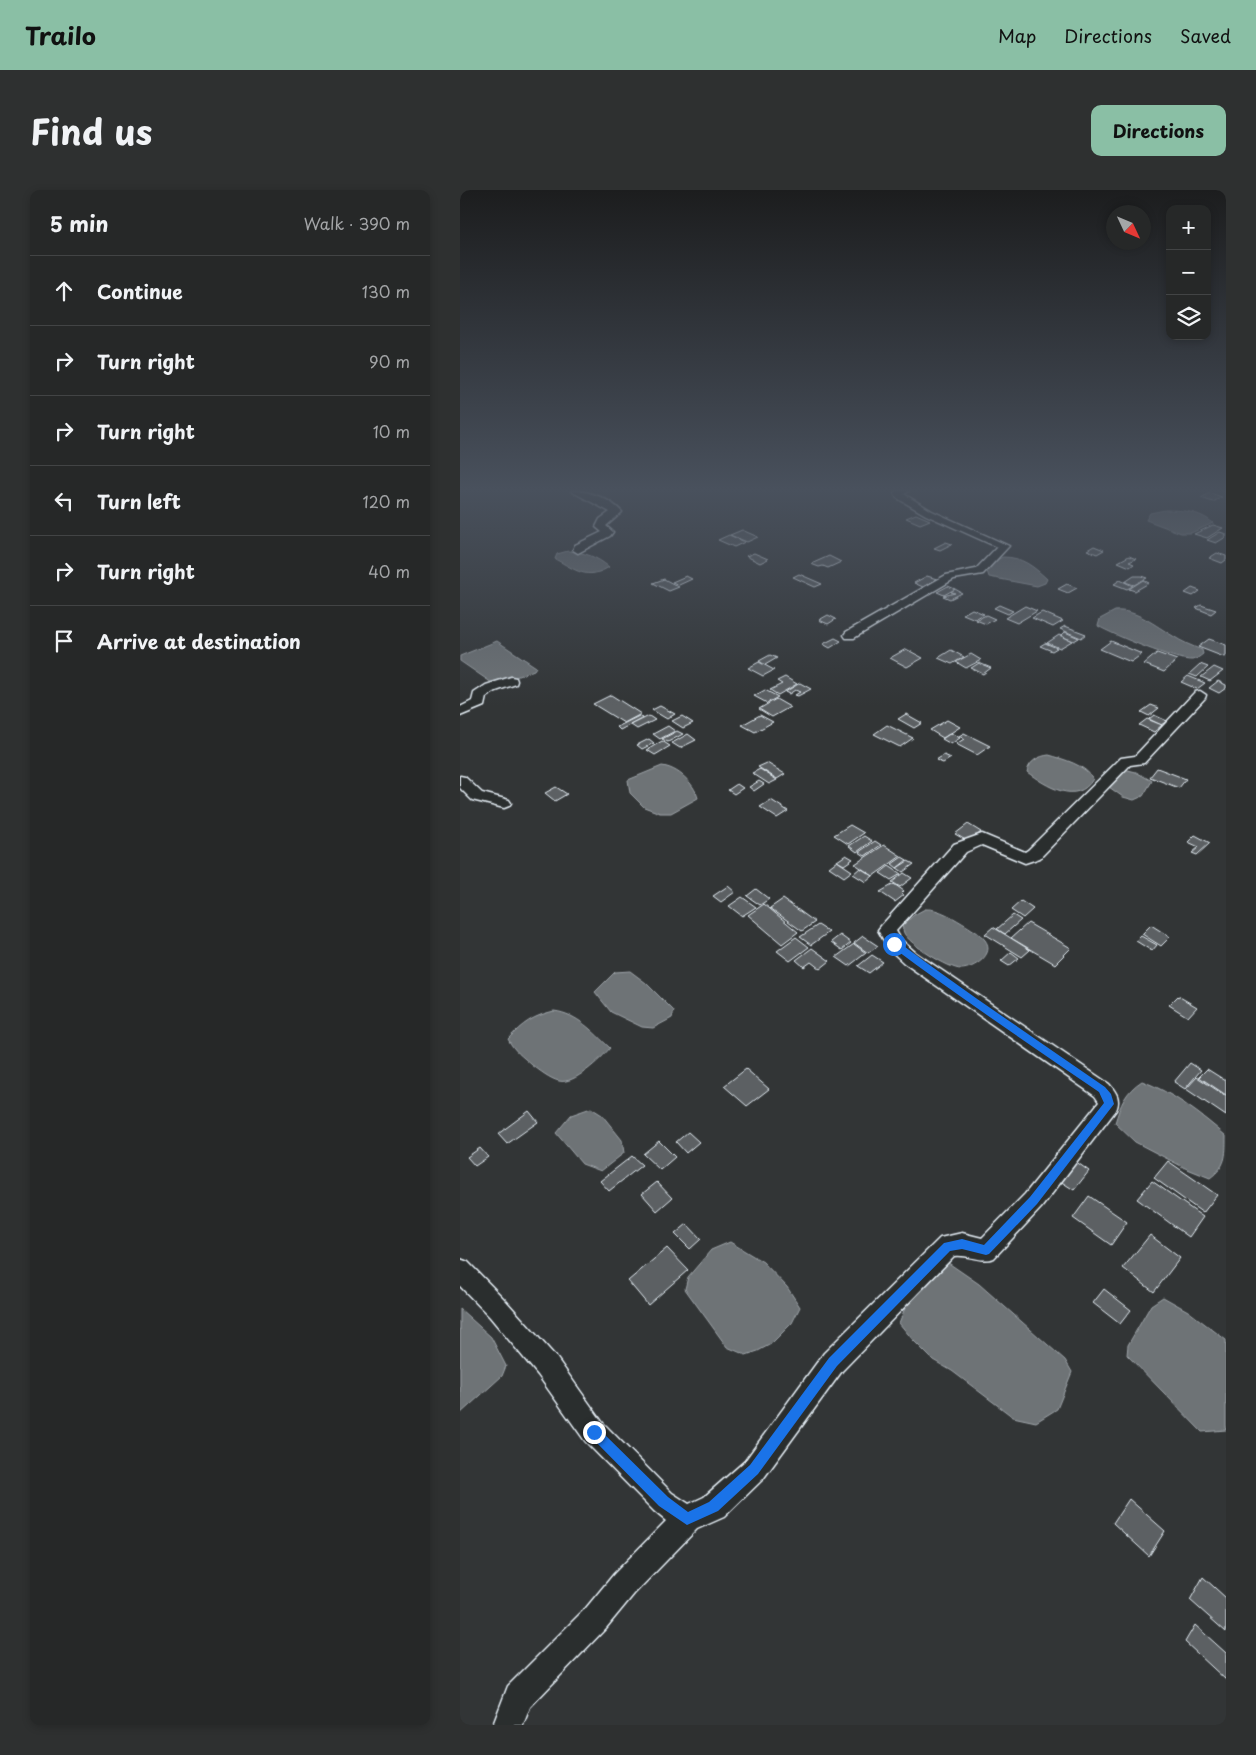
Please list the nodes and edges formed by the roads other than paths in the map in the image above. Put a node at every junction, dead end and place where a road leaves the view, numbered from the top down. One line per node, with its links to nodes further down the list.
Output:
1 (987, 563): 2 (street)
2 (850, 635)
3 (511, 681): 5 (street)
4 (1200, 695): 9 (street)
5 (460, 712)
6 (460, 780): 7 (street)
7 (504, 803)
8 (460, 1270): 9 (street)
9 (687, 1519): 10 (street)
10 (508, 1725)

